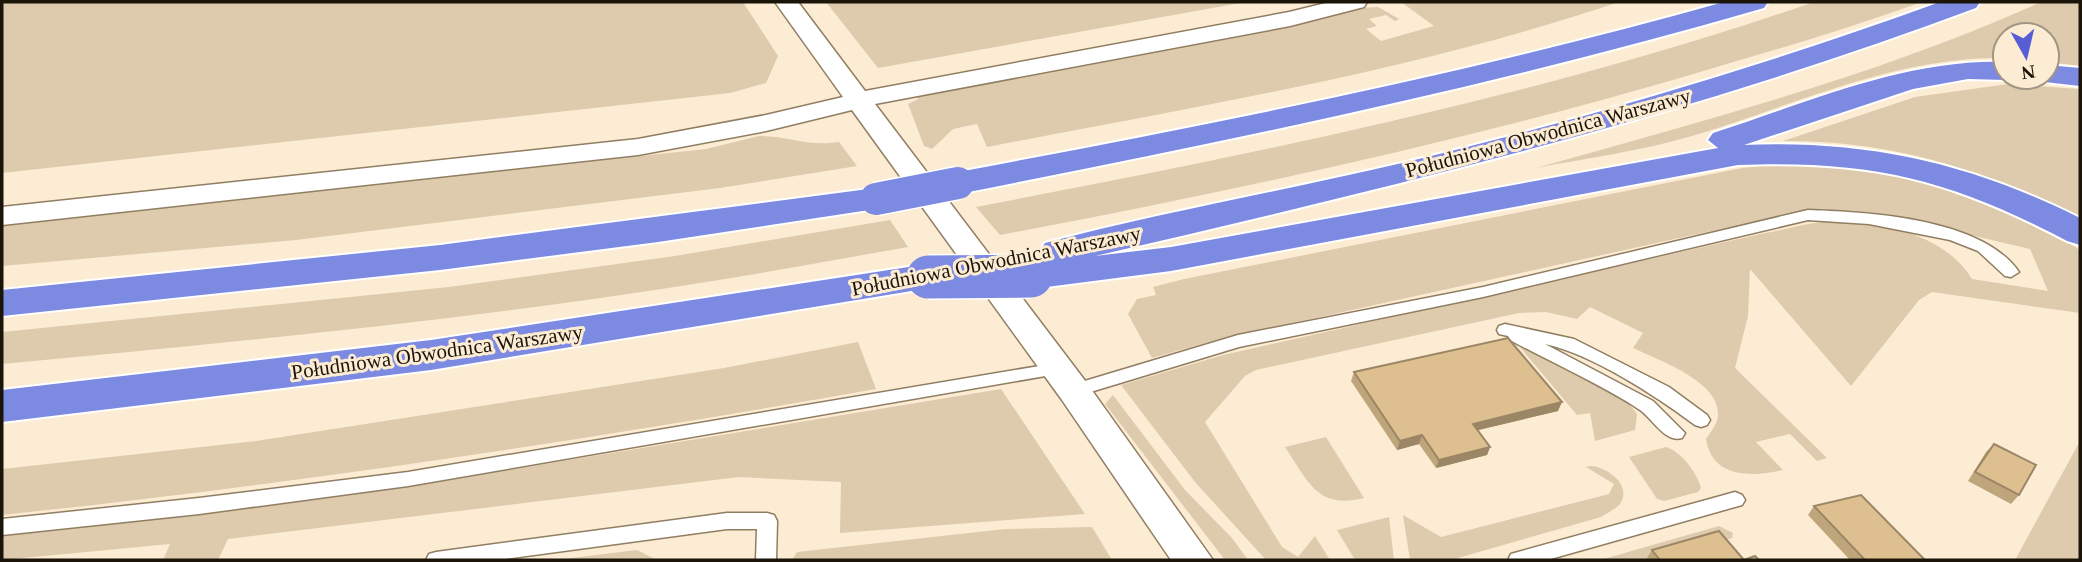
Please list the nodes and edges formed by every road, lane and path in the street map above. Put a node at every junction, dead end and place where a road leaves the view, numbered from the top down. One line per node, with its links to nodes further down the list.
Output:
1 (786, 2): 10 (street)
2 (1356, 2): 10 (street)
3 (1672, 2): 7 (highway)
4 (1754, 2): 7 (highway)
5 (1966, 2): 14 (highway, Południowa Obwodnica Warszawy)
6 (1991, 71): 11 (highway)
7 (1490, 75): 16 (highway, bridge)
8 (2061, 75): 9 (highway)
9 (2080, 77)
10 (858, 100): 12 (street); 17 (street)
11 (1592, 181): 13 (highway); 14 (highway)
12 (2, 216)
13 (2080, 233)
14 (1026, 268): 18 (highway, Południowa Obwodnica Warszawy, bridge)
15 (2011, 272): 17 (lane)
16 (2, 303)
17 (1065, 380): 22 (lane); 25 (street)
18 (2, 406)
19 (1701, 420): 20 (lane)
20 (1676, 433)
21 (1735, 500): 26 (lane)
22 (2, 527)
23 (436, 560): 24 (lane)
24 (766, 560)
25 (1193, 560)
26 (1518, 560)

